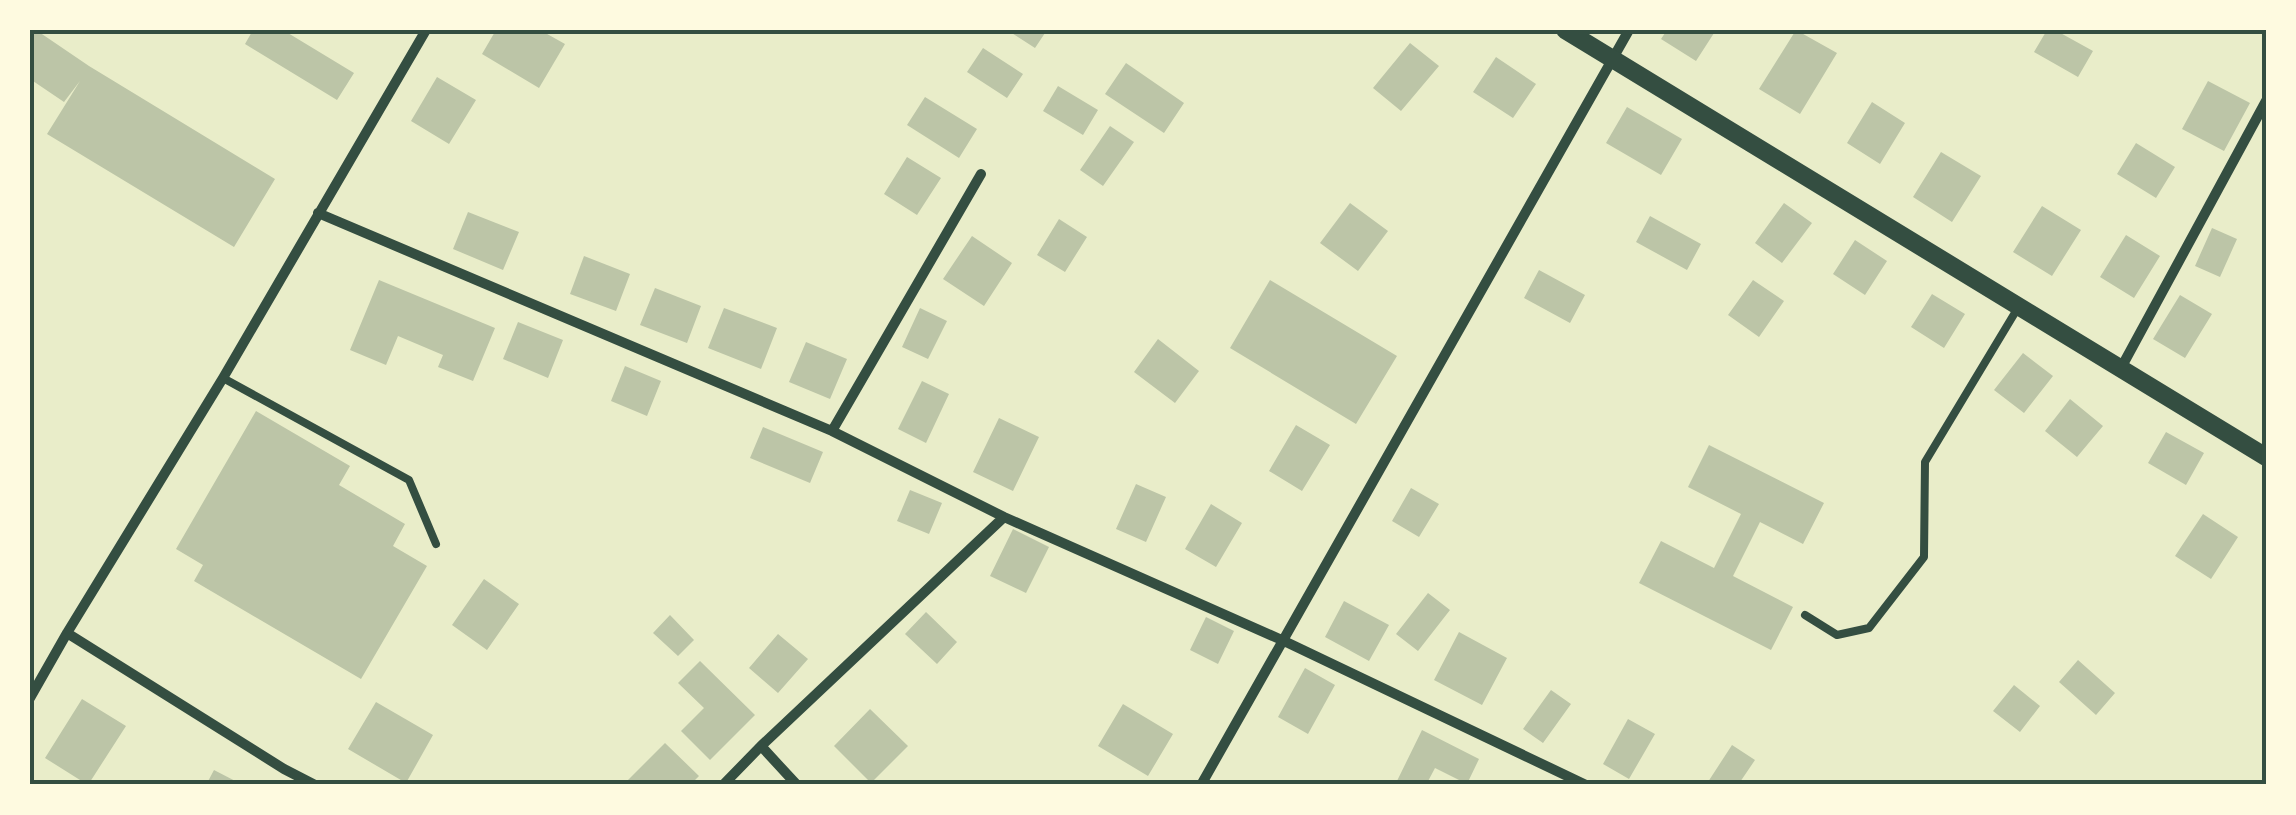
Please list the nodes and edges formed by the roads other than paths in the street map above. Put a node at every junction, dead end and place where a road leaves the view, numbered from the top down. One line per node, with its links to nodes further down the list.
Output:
1 (426, 30): 7 (street)
2 (1565, 30): 4 (street)
3 (1629, 30): 4 (street)
4 (1612, 60): 8 (street); 17 (street)
5 (2266, 101): 9 (street)
6 (981, 174): 11 (street)
7 (318, 213): 10 (street); 11 (street)
8 (2018, 306): 9 (street); 15 (lane)
9 (2121, 368): 12 (street)
10 (223, 378): 14 (lane); 16 (street)
11 (832, 432): 13 (street)
12 (2266, 457)
13 (1004, 518): 17 (street); 19 (street)
14 (436, 544)
15 (1805, 614)
16 (66, 634): 18 (street); 20 (street)
17 (1284, 641): 23 (street); 24 (street)
18 (30, 698)
19 (761, 746): 21 (street); 22 (street)
20 (315, 785)
21 (723, 785)
22 (797, 785)
23 (1201, 785)
24 (1586, 785)

